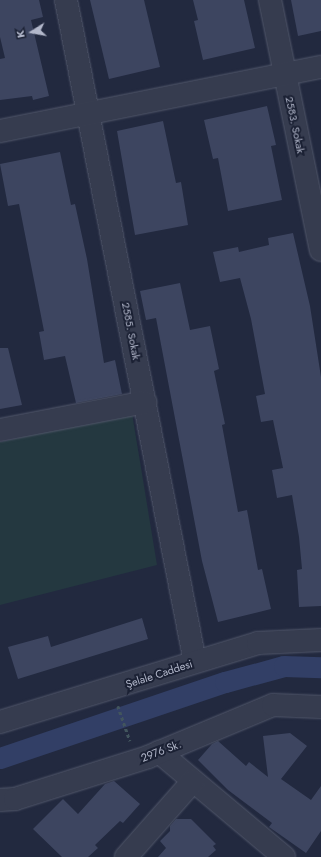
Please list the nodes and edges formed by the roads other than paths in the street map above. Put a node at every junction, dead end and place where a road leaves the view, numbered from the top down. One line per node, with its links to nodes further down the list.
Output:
1 (66, 0): 5 (street, 2585. Sokak)
2 (270, 0): 4 (street, 2583. Sokak)
3 (321, 67): 4 (street)
4 (285, 73): 5 (street); 7 (street, 2583. Sokak)
5 (88, 112): 6 (street); 8 (street, 2585. Sokak)
6 (0, 131)
7 (321, 250)
8 (145, 402): 9 (street); 11 (street, 2585. Sokak)
9 (0, 430)
10 (321, 640): 11 (street, Şelale Caddesi)
11 (195, 662): 13 (street, Şelale Caddesi)
12 (321, 707): 14 (street, 2976 Sk.)
13 (0, 722)
14 (158, 752): 15 (street); 16 (street, 2976 Sk.)
15 (193, 781): 17 (street); 18 (street)
16 (0, 800)
17 (126, 857)
18 (284, 857)

